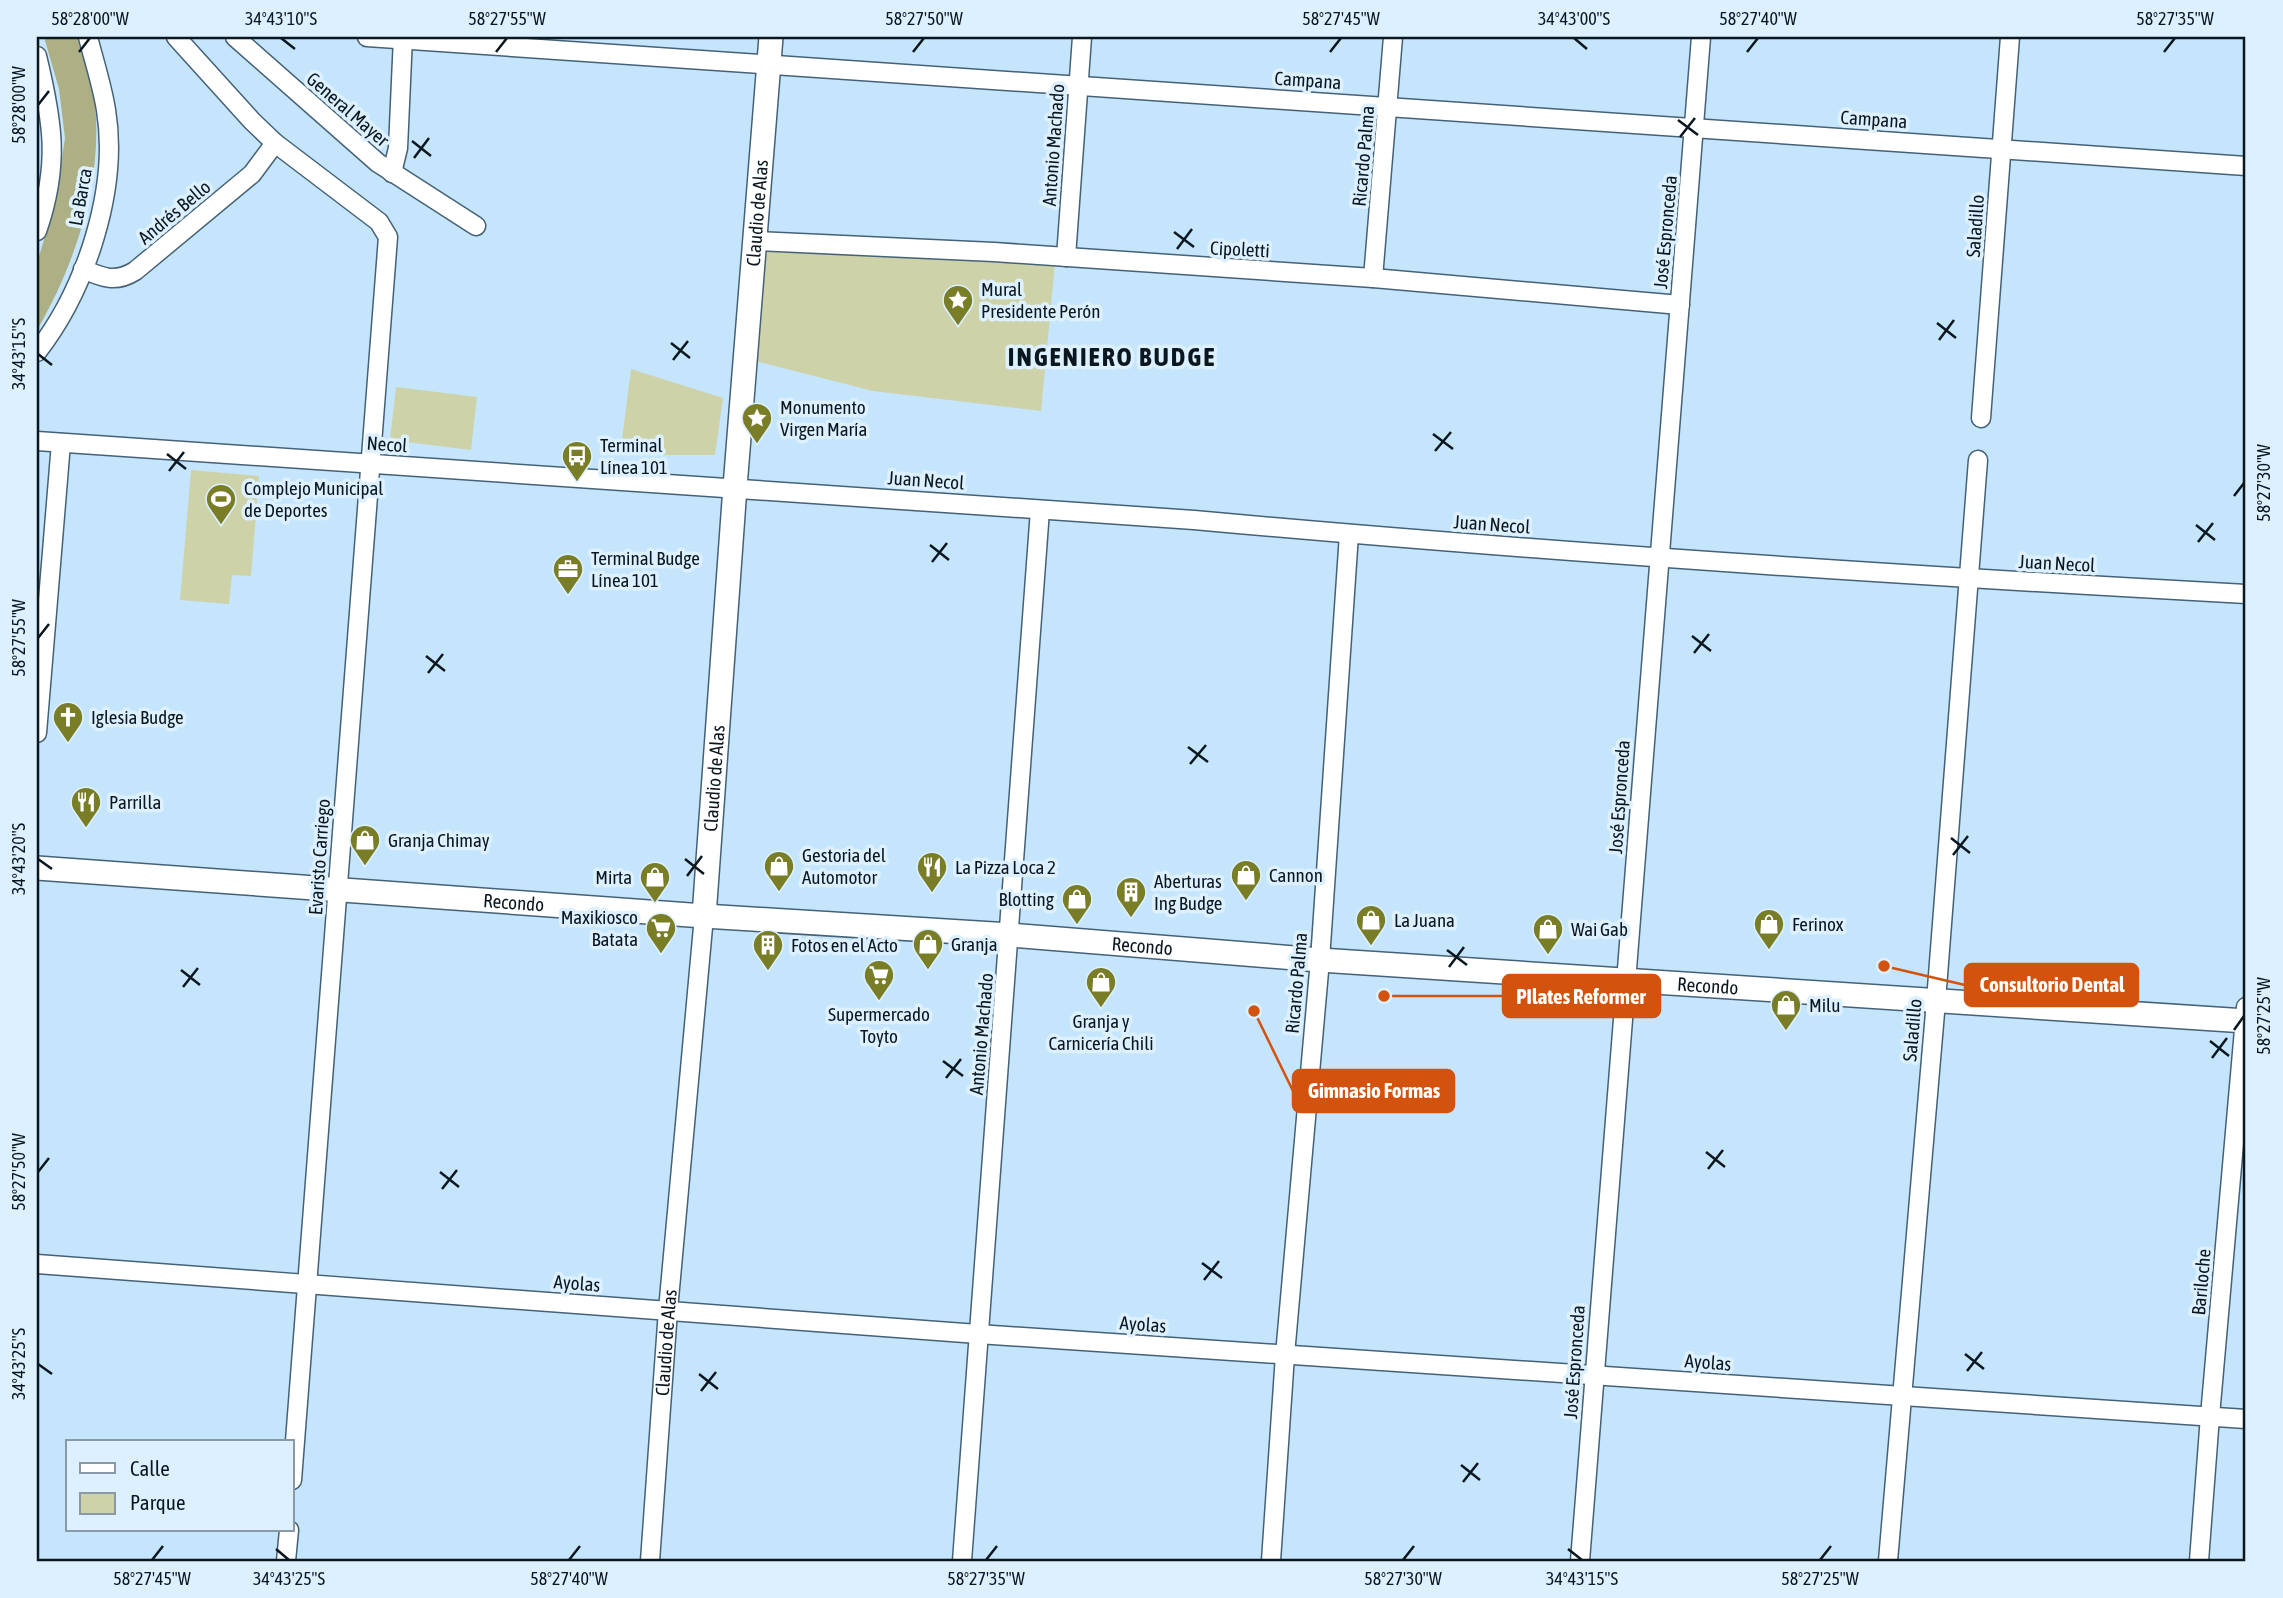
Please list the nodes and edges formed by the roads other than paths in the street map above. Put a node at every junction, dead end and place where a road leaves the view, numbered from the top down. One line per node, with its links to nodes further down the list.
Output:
1 (88, 37): 24 (street, La Barca)
2 (176, 37): 16 (street)
3 (235, 37): 19 (street, General Mayer)
4 (367, 37): 10 (street, Campana)
5 (771, 37): 12 (street, Claudio de Alas)
6 (1082, 37): 13 (street, Antonio Machado)
7 (1393, 37): 14 (street, Ricardo Palma)
8 (1701, 37): 15 (street, José Espronceda)
9 (2010, 37): 17 (street, Saladillo)
10 (403, 39): 12 (street, Campana); 19 (street)
11 (37, 56): 21 (street)
12 (768, 65): 13 (street, Campana); 22 (street, Claudio de Alas)
13 (1078, 86): 14 (street, Campana); 23 (street, Antonio Machado)
14 (1388, 107): 15 (street, Campana); 25 (street, Ricardo Palma)
15 (1694, 127): 17 (street, Campana); 26 (street, José Espronceda)
16 (275, 143): 24 (street, Andrés Bello); 32 (street, Evaristo Carriego)
17 (2002, 148): 18 (street, Campana); 28 (street, Saladillo)
18 (2246, 166)
19 (392, 173): 20 (street, General Mayer)
20 (476, 226)
21 (37, 231)
22 (755, 241): 23 (street, Cipoletti); 33 (street, Claudio de Alas)
23 (1066, 257): 25 (street, Cipoletti)
24 (83, 269): 27 (street, La Barca)
25 (1373, 278): 26 (street, Cipoletti)
26 (1680, 305): 36 (street, José Espronceda)
27 (37, 352)
28 (1981, 418)
29 (37, 441): 30 (street, Necol)
30 (61, 443): 32 (street, Necol); 39 (street)
31 (1978, 460): 37 (street, Saladillo)
32 (369, 464): 33 (street, Necol); 41 (street, Evaristo Carriego)
33 (735, 487): 34 (street, Juan Necol); 42 (street, Claudio de Alas)
34 (1040, 510): 35 (street, Juan Necol); 43 (street, Antonio Machado)
35 (1349, 534): 36 (street, Juan Necol); 44 (street, Ricardo Palma)
36 (1659, 557): 37 (street, Juan Necol); 45 (street, José Espronceda)
37 (1969, 579): 38 (street, Juan Necol); 46 (street, Saladillo)
38 (2246, 594)
39 (37, 733)
40 (37, 867): 41 (street, Recondo)
41 (338, 891): 42 (street, Recondo); 49 (street, Evaristo Carriego)
42 (704, 916): 43 (street, Recondo); 50 (street, Claudio de Alas)
43 (1010, 935): 44 (street, Recondo); 51 (street, Antonio Machado)
44 (1320, 960): 45 (street, Recondo); 52 (street, Ricardo Palma)
45 (1626, 979): 46 (street, Recondo); 53 (street, José Espronceda)
46 (1936, 1002): 47 (street, Recondo); 54 (street, Saladillo)
47 (2246, 1016): 55 (street, Bariloche)
48 (37, 1264): 49 (street, Ayolas)
49 (307, 1284): 50 (street, Ayolas); 57 (street, Evaristo Carriego)
50 (668, 1310): 51 (street, Ayolas); 60 (street, Claudio de Alas)
51 (978, 1334): 52 (street, Ayolas); 61 (street, Antonio Machado)
52 (1285, 1355): 53 (street, Ayolas); 62 (street, Ricardo Palma)
53 (1594, 1376): 54 (street, Ayolas); 63 (street, José Espronceda)
54 (1901, 1395): 55 (street, Ayolas); 64 (street, Saladillo)
55 (2210, 1416): 56 (street, Ayolas); 65 (street, Bariloche)
56 (2246, 1419)
57 (294, 1454)
58 (289, 1532): 59 (street)
59 (286, 1561)
60 (650, 1561)
61 (962, 1561)
62 (1271, 1561)
63 (1580, 1561)
64 (1888, 1561)
65 (2199, 1561)

